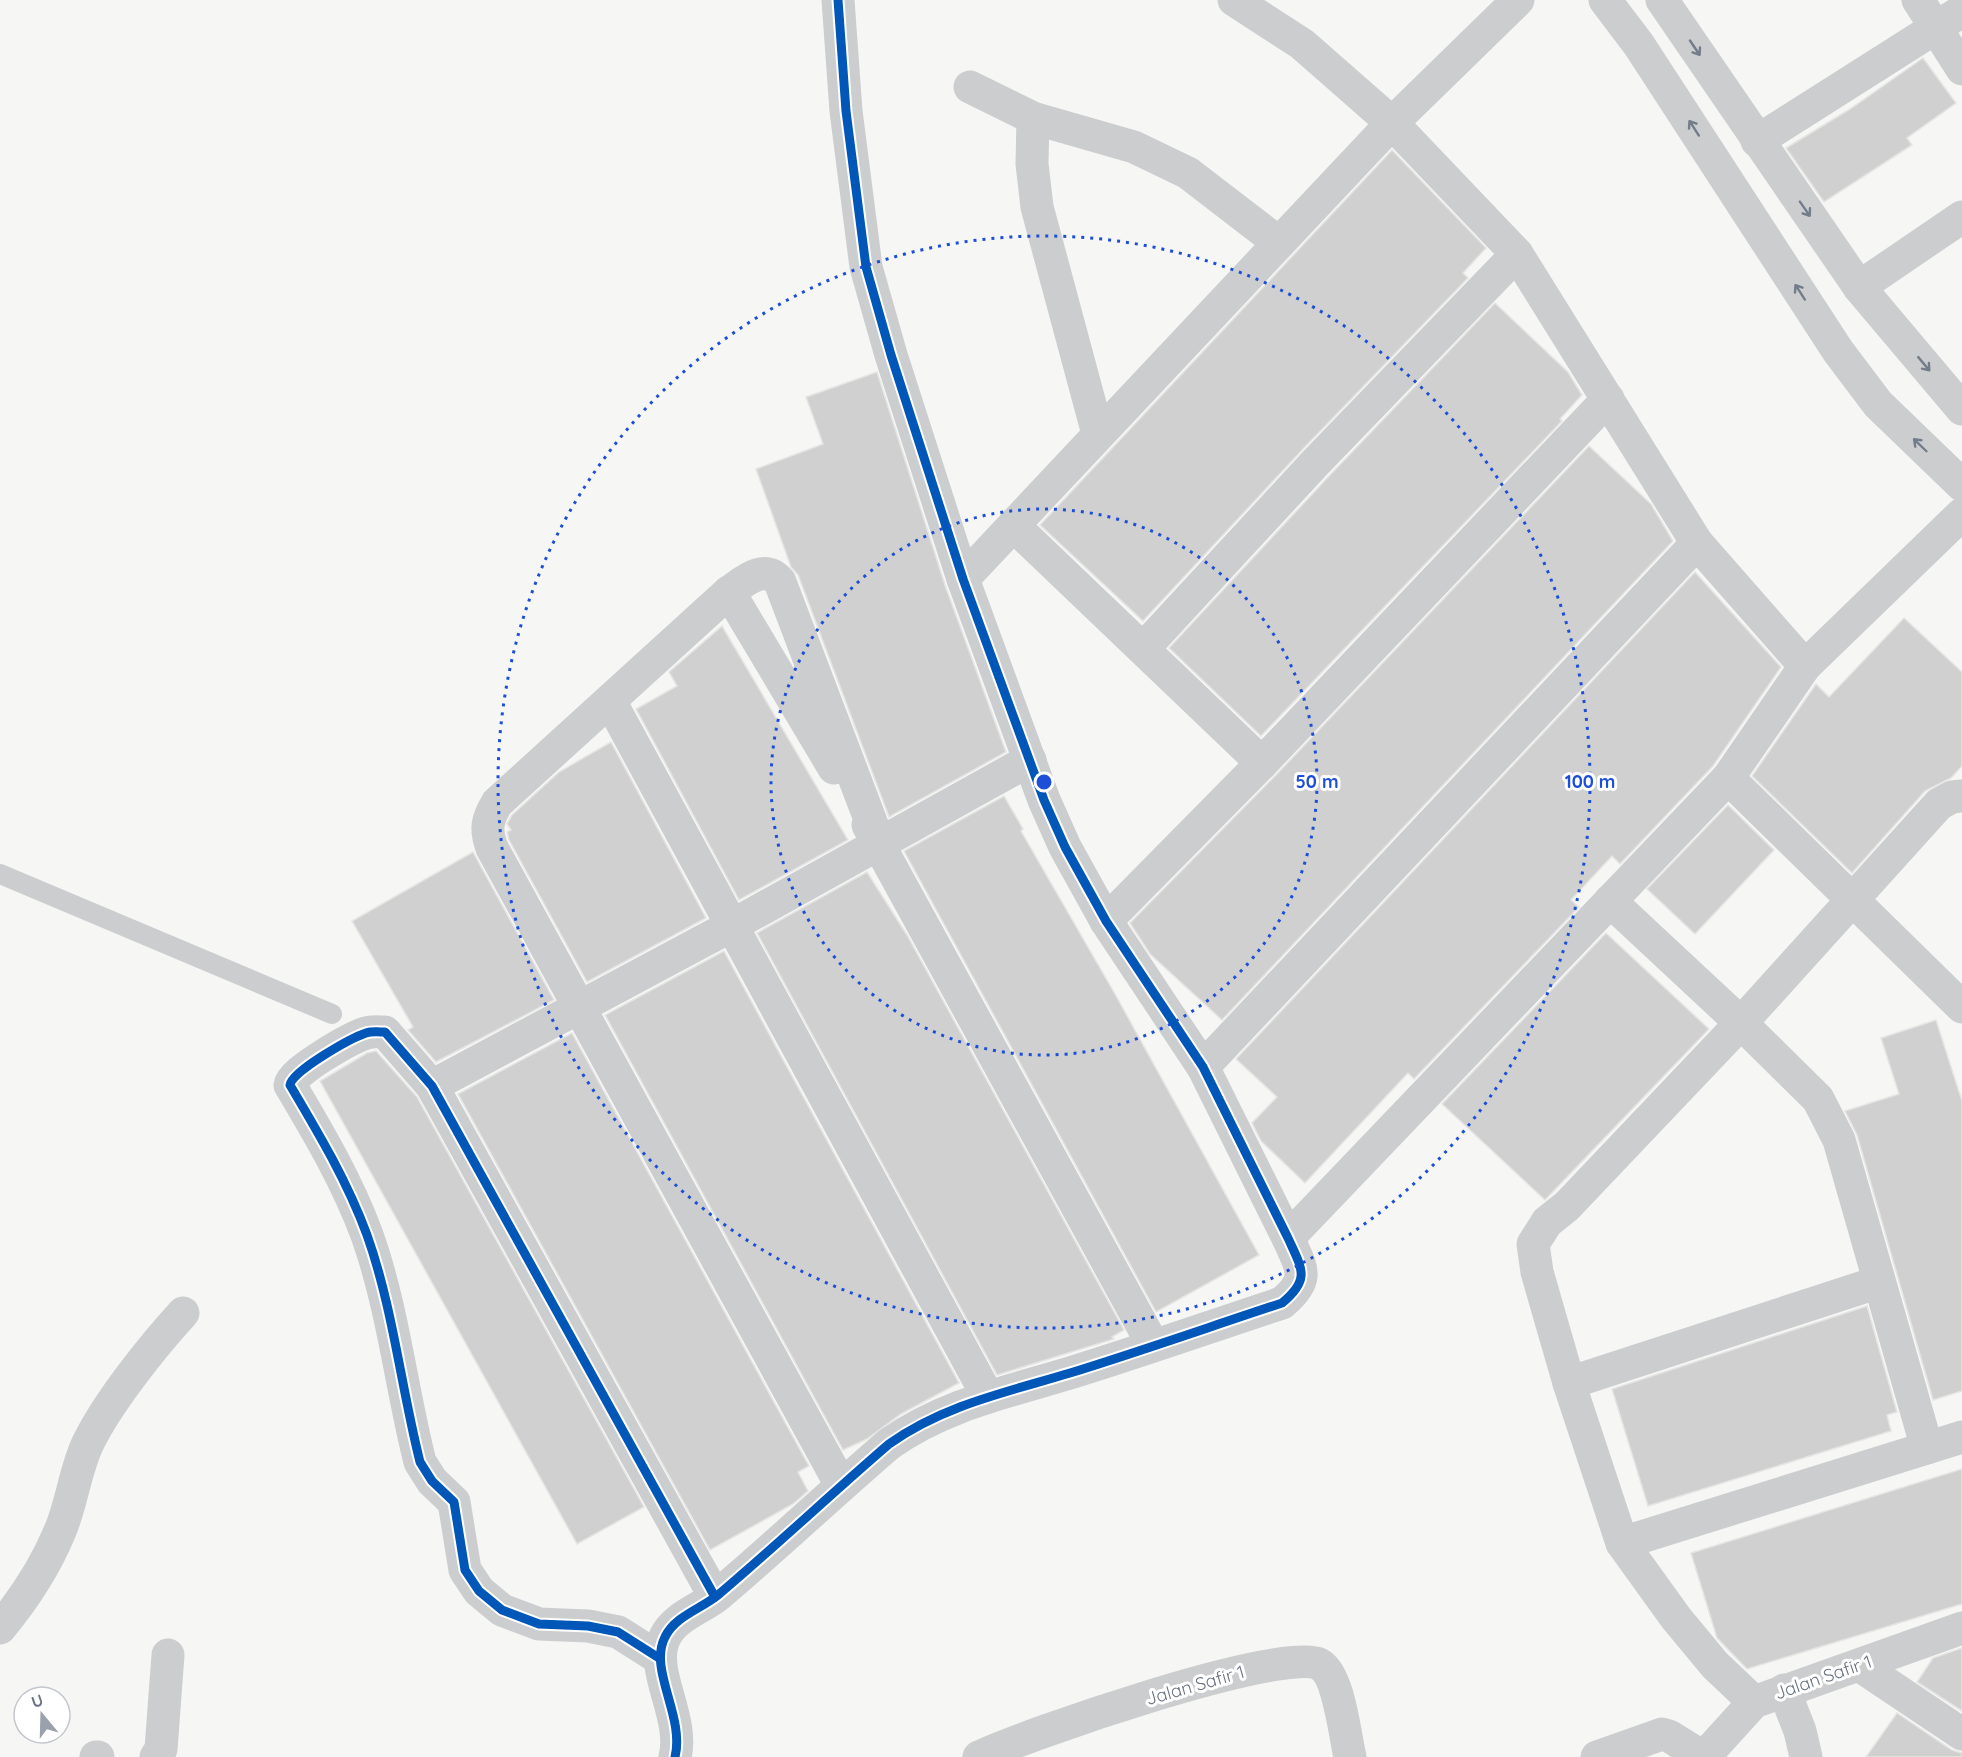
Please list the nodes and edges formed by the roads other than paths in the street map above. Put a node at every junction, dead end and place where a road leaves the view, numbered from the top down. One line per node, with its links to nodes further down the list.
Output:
1 (838, 0): 24 (street)
2 (1234, 0): 11 (street)
3 (1518, 0): 11 (street)
4 (1605, 0): 20 (street, one-way to 4)
5 (1662, 0): 12 (street, one-way to 12)
6 (1918, 0): 7 (street)
7 (1950, 18): 8 (street); 12 (street)
8 (1962, 69)
9 (970, 87): 10 (street)
10 (1034, 118): 14 (street); 19 (street)
11 (1392, 123): 14 (street); 15 (street)
12 (1757, 141): 16 (street, one-way to 16)
13 (1962, 217): 16 (street)
14 (1279, 243): 19 (street)
15 (1517, 254): 17 (street); 26 (street)
16 (1859, 287): 18 (street, one-way to 18)
17 (1608, 399): 23 (street); 30 (street)
18 (1962, 409)
19 (1098, 434): 22 (street)
20 (1962, 485)
21 (1962, 514): 27 (street)
22 (1014, 526): 24 (street); 26 (street)
23 (1697, 543): 27 (street); 43 (street)
24 (963, 579): 29 (street)
25 (729, 592): 28 (street); 33 (street); 33 (street)
26 (1143, 649): 30 (street)
27 (1805, 666): 31 (street)
28 (610, 701): 38 (street); 39 (street)
29 (1030, 760): 33 (street); 37 (street)
30 (1262, 763): 37 (street)
31 (1728, 778): 35 (street); 36 (street)
32 (1962, 796): 36 (street)
33 (879, 843): 38 (street); 48 (street)
34 (0, 874): 41 (lane)
35 (1610, 901): 42 (street); 45 (street)
36 (1853, 901): 40 (street); 42 (street)
37 (1106, 921): 43 (street)
38 (731, 926): 39 (street); 50 (street)
39 (578, 1007): 44 (street); 53 (street)
40 (1962, 1007)
41 (332, 1014)
42 (1741, 1023): 46 (street); 49 (street)
43 (1203, 1068): 45 (street)
44 (432, 1086): 55 (street); 59 (street)
45 (1288, 1238): 48 (street)
46 (1879, 1282): 49 (street); 52 (street)
47 (183, 1313): 56 (street)
48 (1153, 1345): 50 (street)
49 (1569, 1383): 54 (street)
50 (988, 1397): 53 (street)
51 (1962, 1437): 52 (street)
52 (1927, 1448): 54 (street)
53 (841, 1485): 55 (street)
54 (1622, 1543): 62 (street)
55 (715, 1597): 59 (street)
56 (0, 1628)
57 (1962, 1629): 60 (street, Jalan Safir 1)
58 (168, 1655): 65 (street)
59 (659, 1658): 66 (street)
60 (1859, 1665): 61 (street, Jalan Safir 1); 63 (street)
61 (1784, 1690): 62 (street, Jalan Safir 1); 71 (street)
62 (1754, 1701): 70 (street, Jalan Safir 1)
63 (1962, 1734)
64 (1014, 1750): 67 (street, Jalan Safir 1); 68 (street, Jalan Safir 1)
65 (156, 1757)
66 (675, 1757)
67 (979, 1757)
68 (1350, 1757)
69 (1597, 1757): 70 (street, Jalan Safir 1)
70 (1704, 1757)
71 (1806, 1757)

